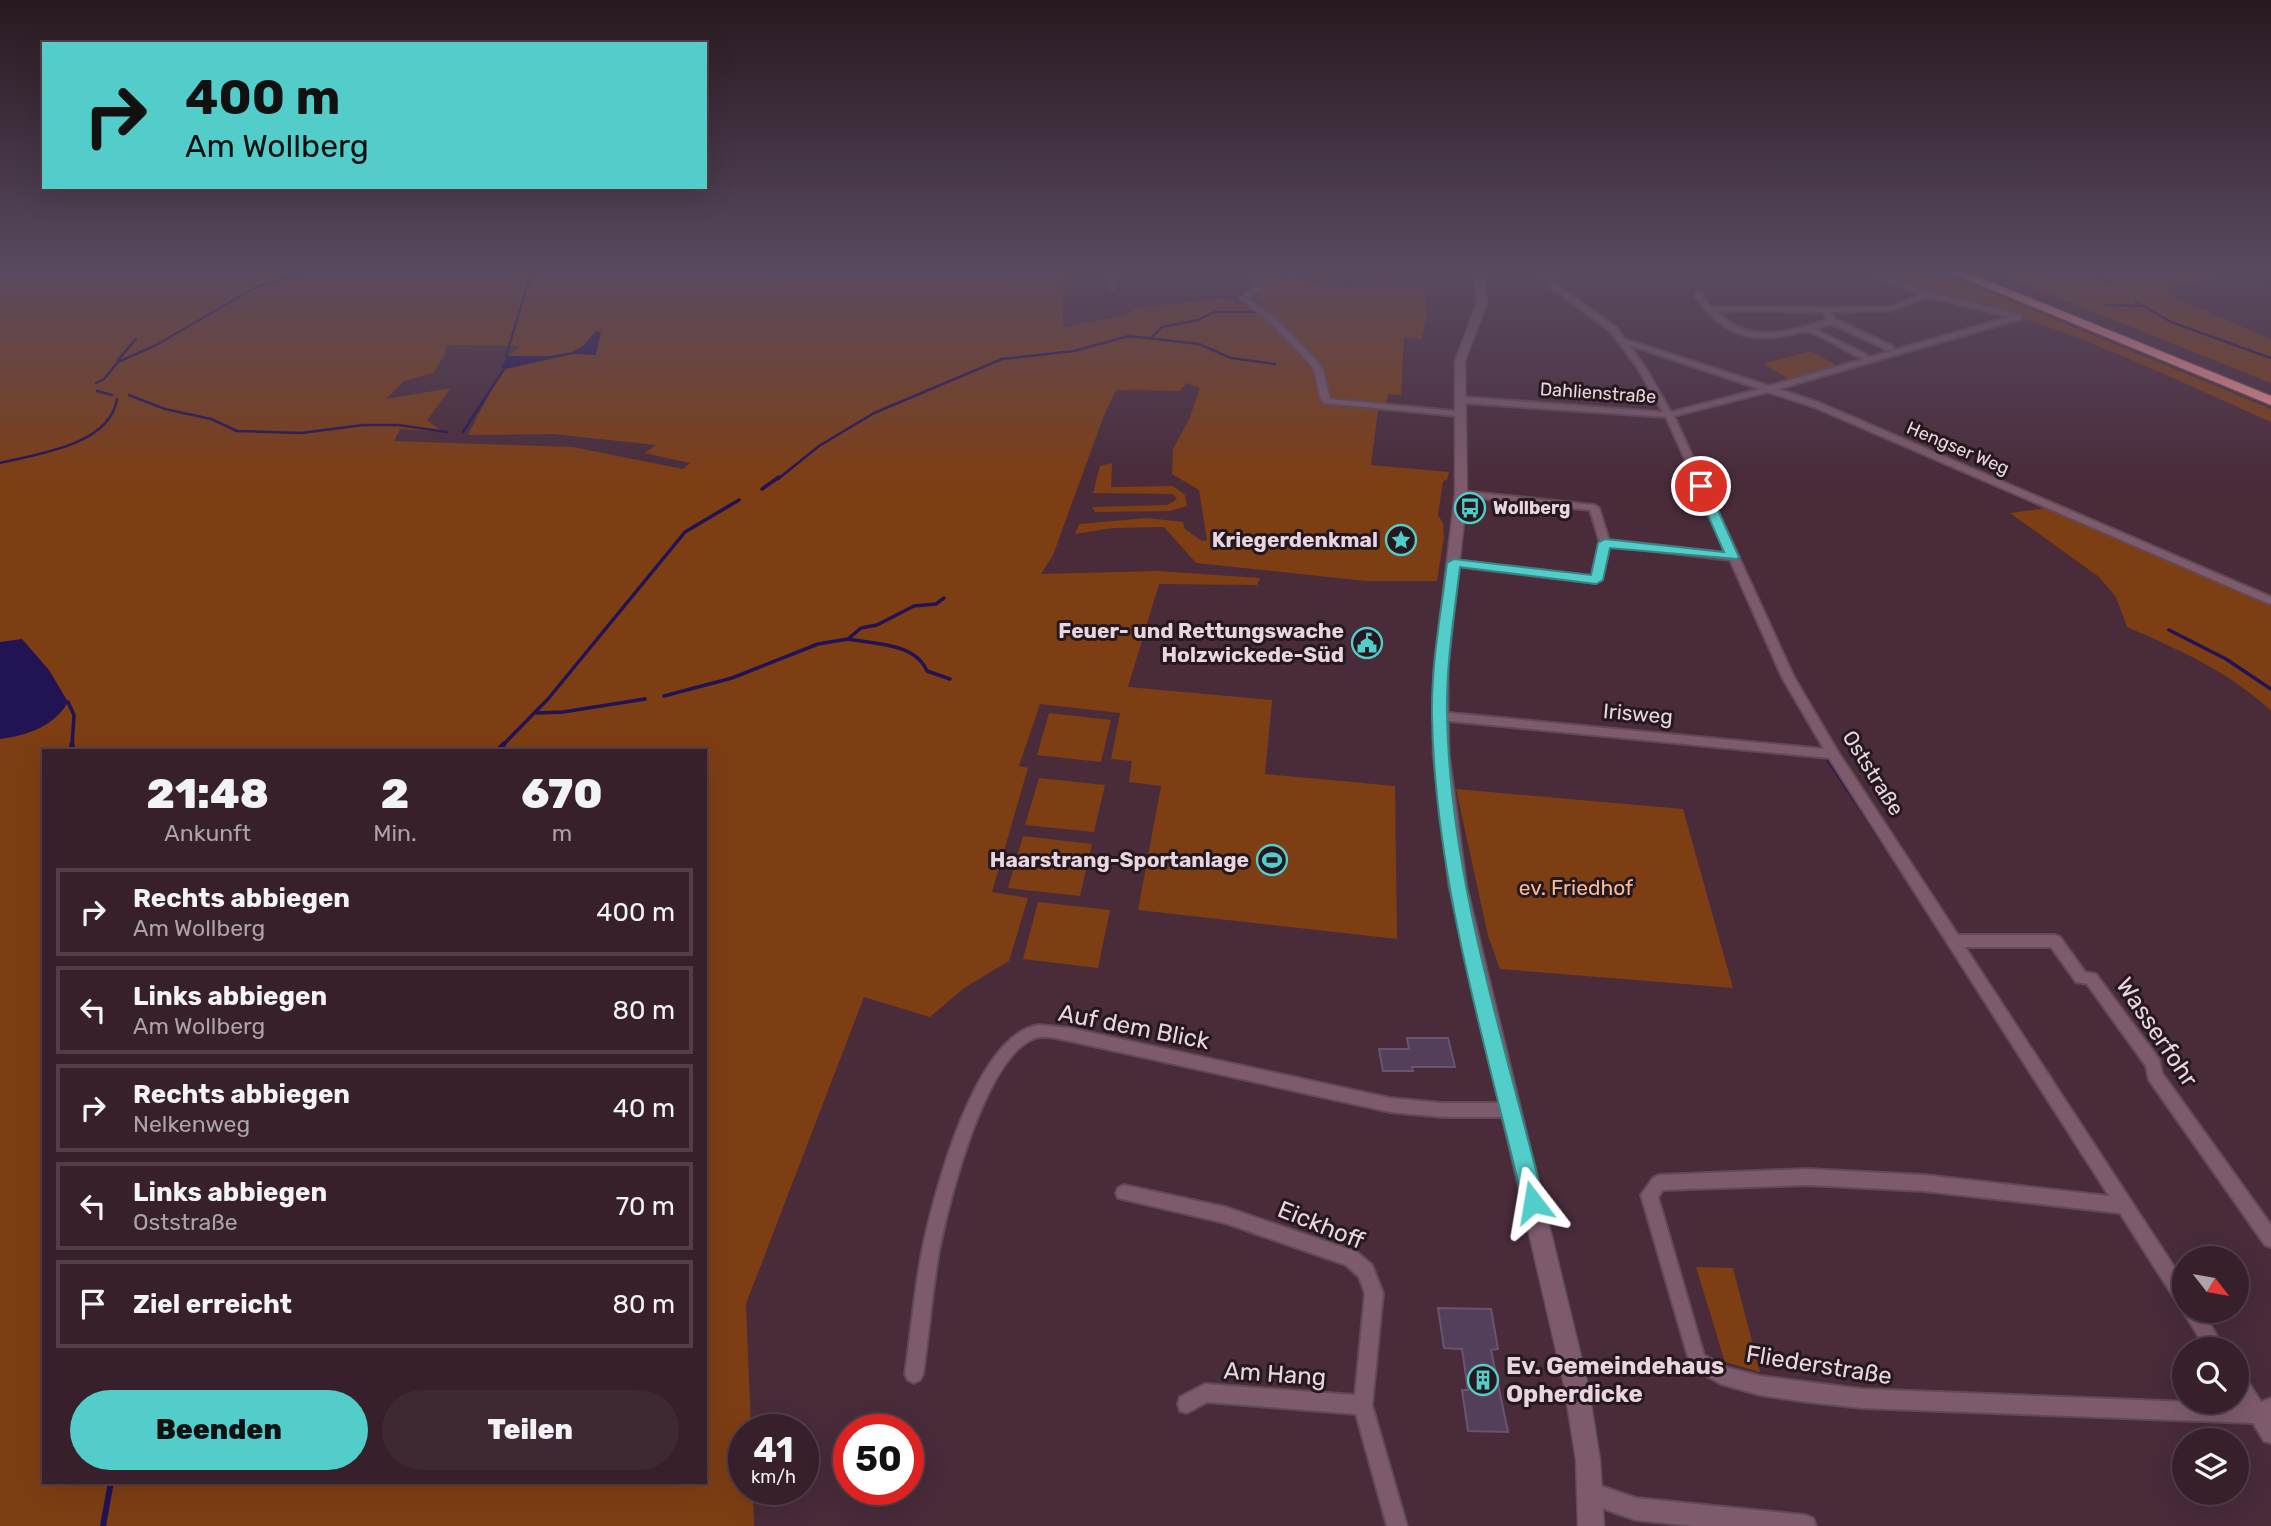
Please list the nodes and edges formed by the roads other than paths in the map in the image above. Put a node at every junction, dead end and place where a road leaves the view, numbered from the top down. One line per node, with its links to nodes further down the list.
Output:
1 (1295, 341): 15 (street)
2 (1466, 341): 13 (main road)
3 (1625, 341): 11 (street, Hengser Weg); 16 (street, Oststraße)
4 (1834, 341): 10 (street)
5 (1875, 341): 9 (street)
6 (1933, 341): 11 (street, Dahlienstraße)
7 (2124, 341): 14 (highway)
8 (2150, 341): 12 (highway)
9 (1890, 348)
10 (1864, 357)
11 (1770, 388): 16 (street, Dahlienstraße); 21 (street, Hengser Weg)
12 (2271, 390)
13 (1463, 400): 16 (street, Dahlienstraße); 17 (main road)
14 (2271, 401)
15 (1454, 414)
16 (1669, 415): 19 (street, Oststraße)
17 (1461, 494): 18 (street); 20 (main road)
18 (1605, 543): 19 (street); 20 (street)
19 (1733, 557): 23 (street, Oststraße)
20 (1454, 563): 22 (main road)
21 (2271, 601)
22 (1439, 716): 23 (street, Irisweg); 25 (main road)
23 (1833, 754): 24 (street, Oststraße)
24 (1955, 940): 27 (street, Oststraße); 28 (street, Wasserfohr)
25 (1511, 1110): 30 (street, Auf dem Blick); 36 (main road)
26 (1124, 1193): 33 (street, Eickhoff)
27 (2125, 1206): 29 (street, Oststraße); 34 (street, Fliederstraße)
28 (2271, 1239)
29 (2172, 1279)
30 (914, 1374)
31 (2249, 1394): 34 (street)
32 (1187, 1404): 33 (street, Am Hang)
33 (1363, 1405): 37 (street, Eickhoff)
34 (2264, 1410): 35 (street)
35 (2271, 1434)
36 (1592, 1494): 38 (main road); 39 (street)
37 (1397, 1526)
38 (1591, 1526)
39 (1805, 1526)

